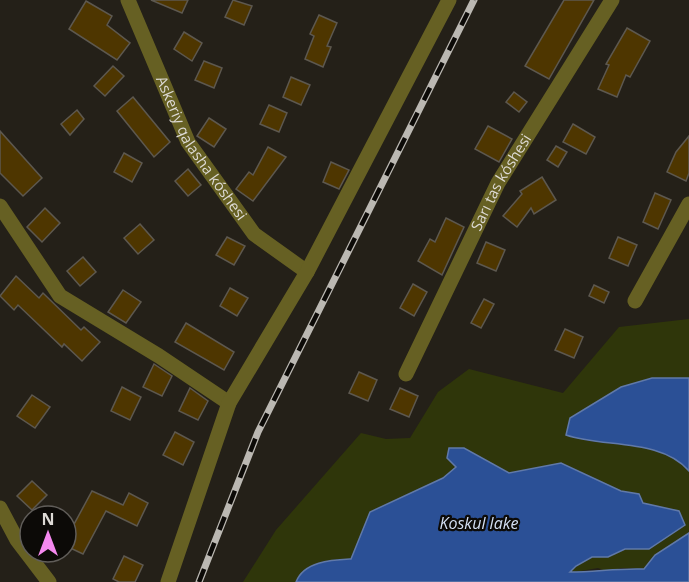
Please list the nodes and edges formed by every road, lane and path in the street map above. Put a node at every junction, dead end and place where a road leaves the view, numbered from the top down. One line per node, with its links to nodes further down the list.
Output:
1 (128, 0): 6 (street, Askeriy qalasha kóshesi)
2 (449, 0): 6 (street)
3 (612, 0): 8 (street, Sarı tas kóshesi)
4 (689, 204): 7 (street)
5 (0, 206): 9 (street)
6 (308, 272): 9 (street)
7 (635, 301)
8 (406, 374)
9 (229, 403): 12 (street)
10 (0, 508): 11 (street)
11 (49, 582)
12 (168, 582)

